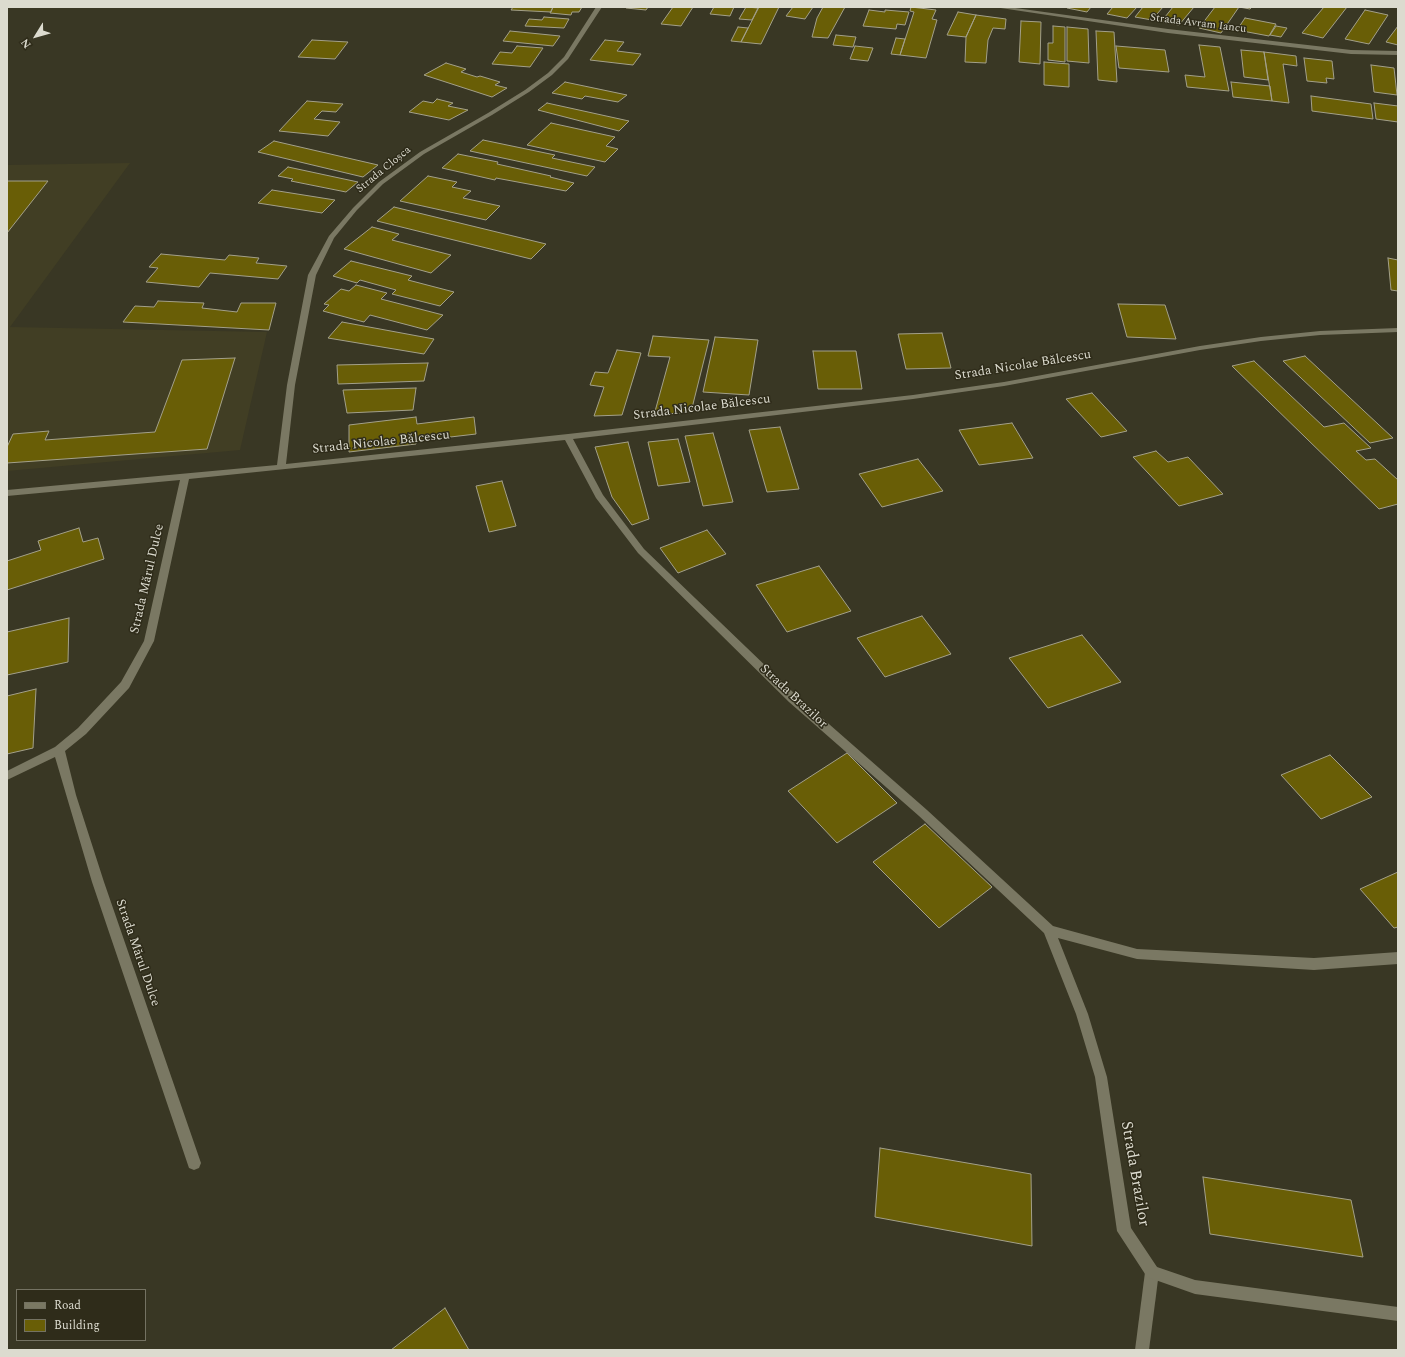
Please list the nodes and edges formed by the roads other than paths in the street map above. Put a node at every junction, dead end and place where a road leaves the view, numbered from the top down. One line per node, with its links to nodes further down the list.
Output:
1 (599, 7): 6 (street, Strada Cloșca)
2 (997, 7): 3 (street, Strada Avram Iancu)
3 (1398, 53)
4 (1398, 330): 5 (street, Strada Nicolae Bălcescu)
5 (568, 437): 6 (street, Strada Nicolae Bălcescu); 11 (street, Strada Brazilor)
6 (281, 467): 7 (street, Strada Nicolae Bălcescu)
7 (185, 477): 8 (street, Strada Nicolae Bălcescu); 9 (street, Strada Mărul Dulce)
8 (7, 493)
9 (59, 750): 10 (street, Strada Mărul Dulce); 13 (street, Strada Mărul Dulce)
10 (7, 776)
11 (1049, 930): 12 (street, Strada Brazilor); 14 (street, Strada Brazilor)
12 (1398, 958)
13 (194, 1163)
14 (1152, 1272): 15 (street); 16 (street)
15 (1398, 1314)
16 (1142, 1350)

